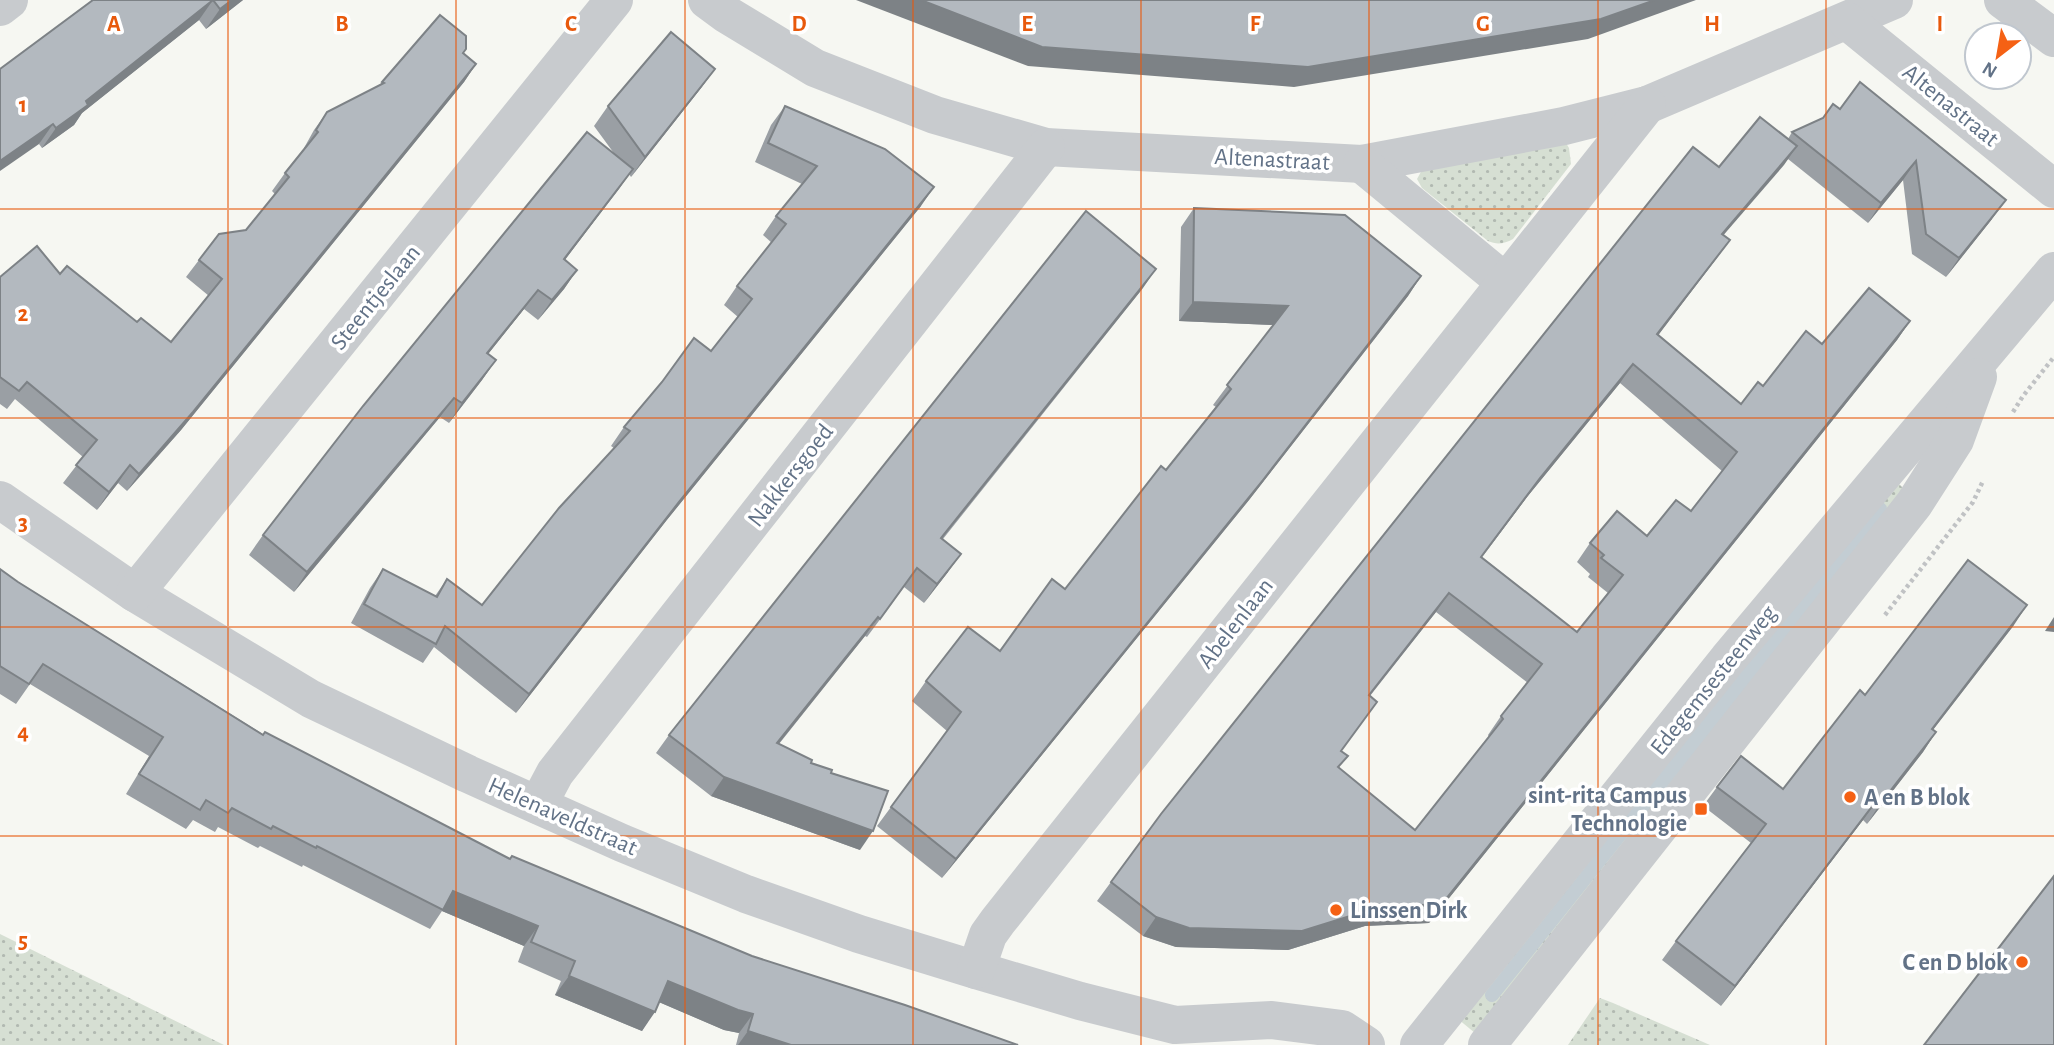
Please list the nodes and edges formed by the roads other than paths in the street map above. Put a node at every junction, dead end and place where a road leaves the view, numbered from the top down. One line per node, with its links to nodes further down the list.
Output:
1 (9, 0): 6 (street)
2 (614, 0): 17 (street, Steentjeslaan)
3 (707, 0): 10 (street, Altenastraat)
4 (1894, 0): 7 (street, Altenastraat)
5 (2003, 0): 8 (street)
6 (0, 7)
7 (1847, 21): 9 (street, Altenastraat); 12 (street, Altenastraat)
8 (2054, 38)
9 (1647, 105): 11 (street, Altenastraat); 14 (street, Abelenlaan)
10 (1046, 147): 11 (street, Altenastraat); 18 (street, Nakkersgoed)
11 (1362, 163): 14 (street)
12 (2054, 189)
13 (2054, 271): 15 (street, Edegemsesteenweg)
14 (1506, 282): 19 (street, Abelenlaan)
15 (1987, 352): 23 (street, Edegemsesteenweg); 24 (street, Edegemsesteenweg)
16 (0, 500): 17 (street, Helenaveldstraat)
17 (135, 593): 18 (street, Helenaveldstraat)
18 (538, 805): 19 (street, Helenaveldstraat)
19 (976, 970): 20 (street, Helenaveldstraat)
20 (1175, 1025): 21 (street, Helenaveldstraat); 22 (street, Helenaveldstraat)
21 (1207, 1045)
22 (1366, 1045)
23 (1419, 1045)
24 (1487, 1045)

